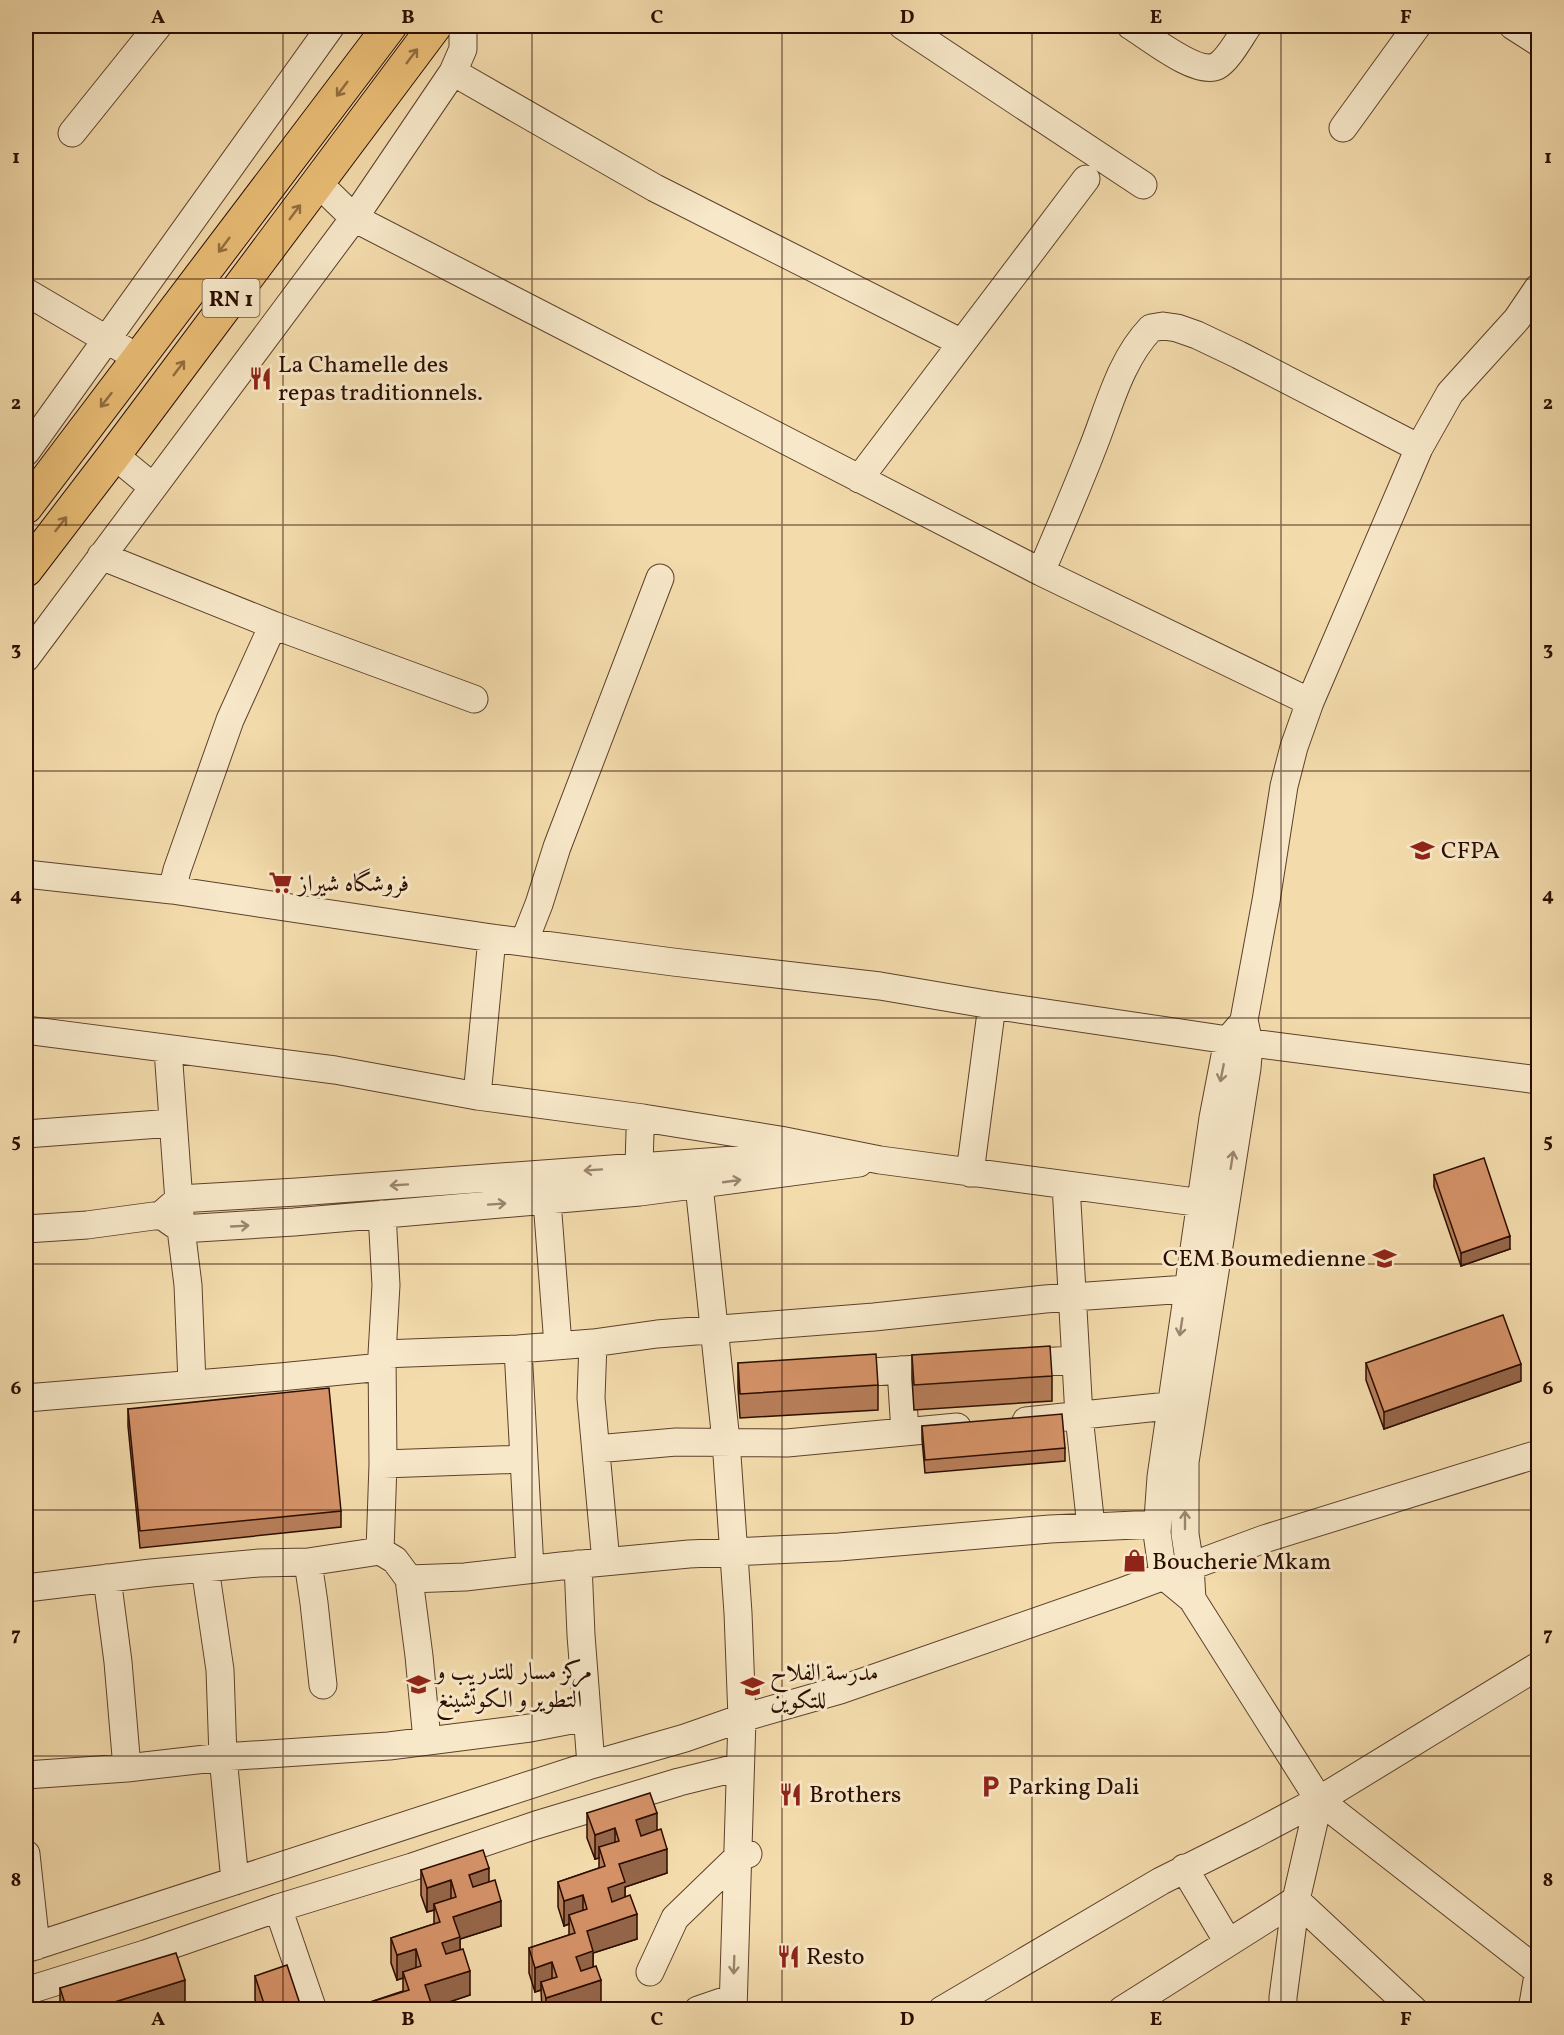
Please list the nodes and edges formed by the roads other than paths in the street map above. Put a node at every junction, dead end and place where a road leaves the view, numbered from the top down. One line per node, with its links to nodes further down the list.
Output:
1 (158, 26): 14 (street)
2 (331, 26): 21 (street)
3 (390, 26): 23 (highway, RN 1, one-way to 23)
4 (435, 26): 16 (highway, RN 1, one-way to 4)
5 (463, 26): 12 (street)
6 (903, 26): 17 (street)
7 (1131, 26): 8 (street)
8 (1248, 26)
9 (1417, 26): 13 (street)
10 (1513, 26): 11 (street)
11 (1539, 42)
12 (453, 72): 18 (street); 22 (street)
13 (1343, 128)
14 (72, 133)
15 (1086, 179): 22 (street)
16 (317, 182): 18 (street); 28 (highway, RN 1, one-way to 16)
17 (1143, 185)
18 (354, 218): 29 (street); 30 (street)
19 (1539, 288): 26 (street)
20 (26, 292): 21 (street)
21 (106, 339): 23 (street); 24 (street)
22 (962, 343): 29 (street)
23 (138, 358): 25 (highway, RN 1, one-way to 25)
24 (52, 415): 25 (street); 27 (street)
25 (81, 433): 31 (highway, RN 1)
26 (1419, 448): 34 (street); 39 (street)
27 (26, 452)
28 (114, 455): 30 (street); 33 (highway, RN 1, one-way to 28)
29 (859, 479): 34 (street)
30 (153, 487): 32 (street)
31 (26, 507)
32 (102, 556): 36 (street); 37 (street)
33 (26, 570)
34 (1041, 572): 39 (street)
35 (660, 578): 43 (street)
36 (273, 625): 38 (street); 41 (street)
37 (26, 658)
38 (474, 699)
39 (1310, 702): 46 (street)
40 (26, 874): 41 (street)
41 (172, 890): 42 (street)
42 (492, 938): 43 (street); 49 (street)
43 (524, 942): 44 (street)
44 (992, 1005): 46 (street); 56 (street)
45 (26, 1030): 47 (street)
46 (1240, 1034): 48 (street); 61 (street)
47 (168, 1050): 49 (street); 51 (street)
48 (1539, 1080)
49 (477, 1096): 50 (street)
50 (643, 1118): 53 (street); 55 (street)
51 (173, 1123): 52 (street); 62 (street)
52 (26, 1134)
53 (840, 1153): 54 (street); 55 (street)
54 (880, 1160): 56 (street); 57 (street, one-way to 54)
55 (639, 1166): 59 (street, one-way to 59)
56 (970, 1173): 58 (street)
57 (699, 1185): 60 (street); 67 (street)
58 (1066, 1185): 61 (street); 66 (street)
59 (460, 1193): 60 (street, one-way to 60); 62 (street, one-way to 62); 63 (street)
60 (547, 1201): 69 (street)
61 (1212, 1204): 65 (street); 77 (street)
62 (174, 1214): 63 (street, one-way to 63); 64 (street); 75 (street)
63 (382, 1214): 71 (street)
64 (26, 1229)
65 (1187, 1289): 66 (street); 77 (street, one-way to 77)
66 (1072, 1297): 67 (street); 72 (street)
67 (713, 1331): 68 (street); 80 (street)
68 (593, 1342): 69 (street); 81 (street)
69 (558, 1345): 70 (street)
70 (518, 1349): 71 (street); 83 (street)
71 (382, 1360): 75 (street); 84 (street)
72 (1076, 1360): 73 (street); 78 (street)
73 (901, 1370): 74 (street); 79 (street)
74 (816, 1376)
75 (192, 1383): 76 (street)
76 (26, 1398)
77 (1183, 1406): 78 (street); 85 (street); 92 (street, one-way to 77)
78 (1079, 1416): 79 (street); 86 (street)
79 (904, 1432): 80 (street)
80 (726, 1442): 81 (street); 88 (street)
81 (596, 1449): 90 (street)
82 (1539, 1454): 92 (street)
83 (523, 1459): 84 (street); 94 (street)
84 (383, 1464): 87 (street)
85 (1158, 1524): 86 (street); 95 (street)
86 (1091, 1527): 88 (street)
87 (380, 1551): 89 (street); 97 (street)
88 (733, 1552): 90 (street); 102 (street)
89 (308, 1562): 93 (street); 101 (street)
90 (606, 1562): 91 (street)
91 (578, 1564): 94 (street); 103 (street)
92 (1190, 1566): 95 (street); 99 (street)
93 (205, 1568): 96 (street); 105 (street)
94 (530, 1569): 97 (street)
95 (1163, 1575): 99 (street); 102 (street)
96 (107, 1578): 98 (street); 108 (street)
97 (409, 1579): 104 (street)
98 (26, 1588)
99 (1192, 1599): 110 (street)
100 (1539, 1666): 110 (street)
101 (323, 1685)
102 (752, 1715): 106 (street); 107 (street); 112 (street)
103 (587, 1717): 104 (street); 106 (street)
104 (427, 1740): 105 (street)
105 (224, 1757): 108 (street); 114 (street)
106 (591, 1765): 114 (street)
107 (740, 1767): 112 (street); 116 (street)
108 (127, 1768): 109 (street)
109 (26, 1775)
110 (1319, 1800): 113 (street); 115 (street); 120 (street)
111 (26, 1854): 118 (street)
112 (746, 1854): 119 (street); 122 (street)
113 (1184, 1868): 117 (street); 126 (street)
114 (235, 1881): 118 (street)
115 (1296, 1900): 117 (street); 123 (street); 128 (street)
116 (278, 1908): 121 (street); 124 (street)
117 (1228, 1942): 127 (street)
118 (31, 1948)
119 (650, 1972)
120 (1539, 1973): 129 (street)
121 (26, 1991)
122 (739, 2006): 125 (street)
123 (1409, 2007)
124 (313, 2010)
125 (698, 2010)
126 (942, 2010)
127 (1122, 2010)
128 (1283, 2010)
129 (1532, 2010)

